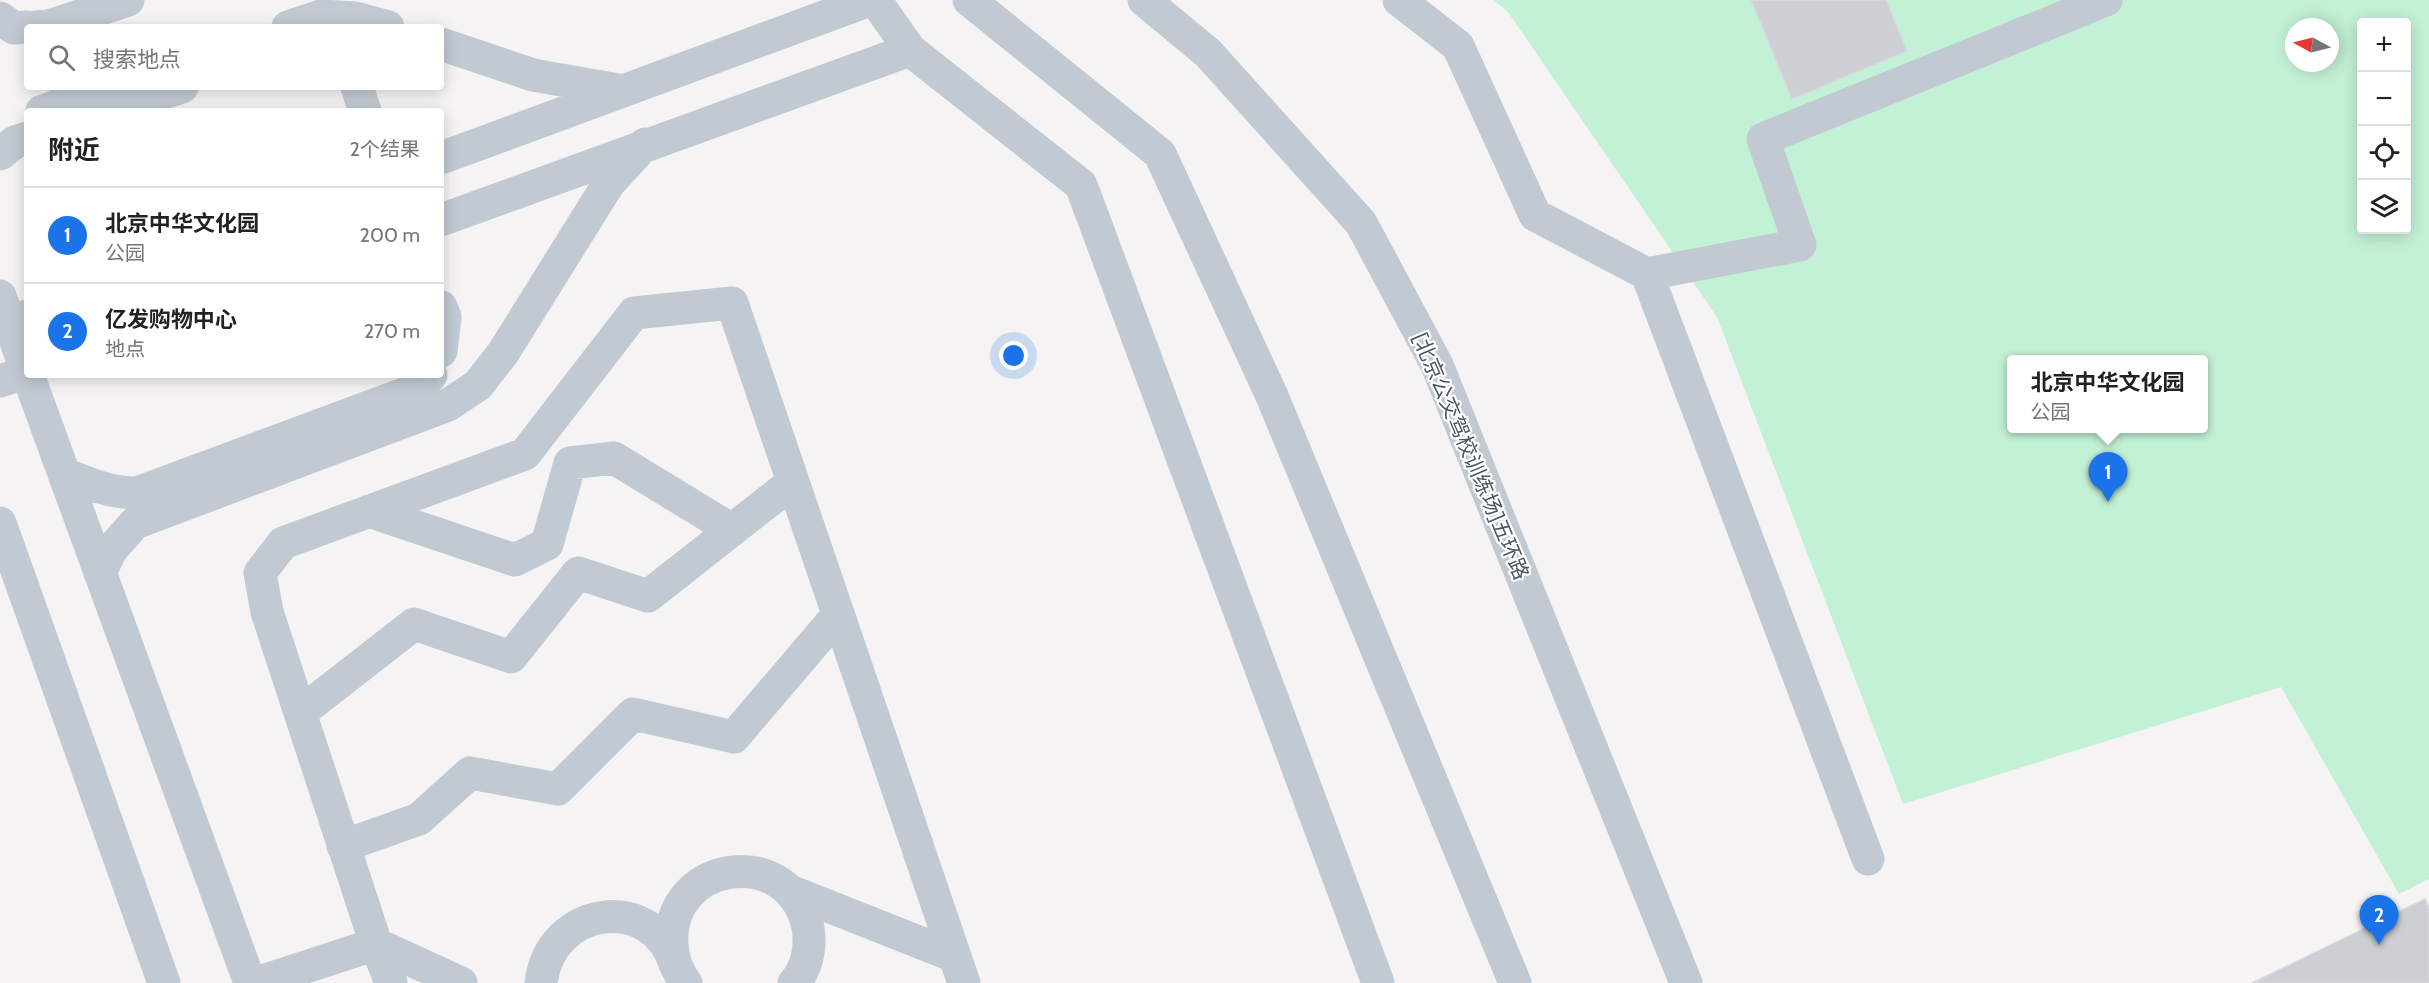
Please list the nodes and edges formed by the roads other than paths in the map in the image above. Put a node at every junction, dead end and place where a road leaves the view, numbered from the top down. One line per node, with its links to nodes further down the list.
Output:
1 (128, 0): 9 (street)
2 (870, 0): 18 (street)
3 (875, 0): 14 (street)
4 (969, 0): 62 (street)
5 (1144, 0): 63 (street, [北京公交驾校训练场]五环路)
6 (1399, 0): 29 (street)
7 (2106, 0): 29 (street)
8 (0, 18): 12 (street)
9 (56, 24)
10 (296, 24): 11 (street)
11 (377, 24)
12 (24, 27)
13 (444, 45): 18 (street)
14 (910, 50): 25 (street); 61 (street)
15 (103, 90): 19 (street)
16 (173, 90): 20 (street)
17 (358, 90): 21 (street)
18 (622, 91): 27 (street)
19 (51, 108)
20 (119, 108)
21 (364, 108)
22 (24, 117): 23 (street)
23 (0, 124)
24 (24, 139): 26 (street)
25 (645, 144): 28 (street); 43 (street)
26 (0, 154)
27 (444, 157)
28 (444, 219)
29 (1647, 274): 49 (street)
30 (0, 296): 33 (street)
31 (24, 317): 32 (street, bridge)
32 (0, 325)
33 (24, 364)
34 (24, 374): 37 (street, bridge)
35 (29, 378): 38 (street)
36 (428, 378): 38 (street)
37 (0, 381)
38 (65, 474): 43 (street)
39 (793, 482): 40 (street); 42 (street); 45 (street)
40 (369, 511): 42 (street); 47 (street)
41 (0, 523): 46 (street)
42 (732, 530): 47 (street)
43 (100, 573): 55 (street)
44 (0, 604): 46 (street)
45 (838, 615): 48 (street); 52 (street)
46 (34, 620): 54 (street)
47 (300, 713): 48 (street)
48 (344, 846): 51 (street)
49 (1868, 859)
50 (790, 891): 52 (street); 53 (street); 60 (street)
51 (376, 944): 56 (street); 57 (street); 58 (street)
52 (959, 969)
53 (679, 974): 59 (street)
54 (165, 983)
55 (250, 983)
56 (257, 983)
57 (391, 983)
58 (461, 983)
59 (541, 983)
60 (794, 983)
61 (1378, 983)
62 (1515, 983)
63 (1686, 983)

